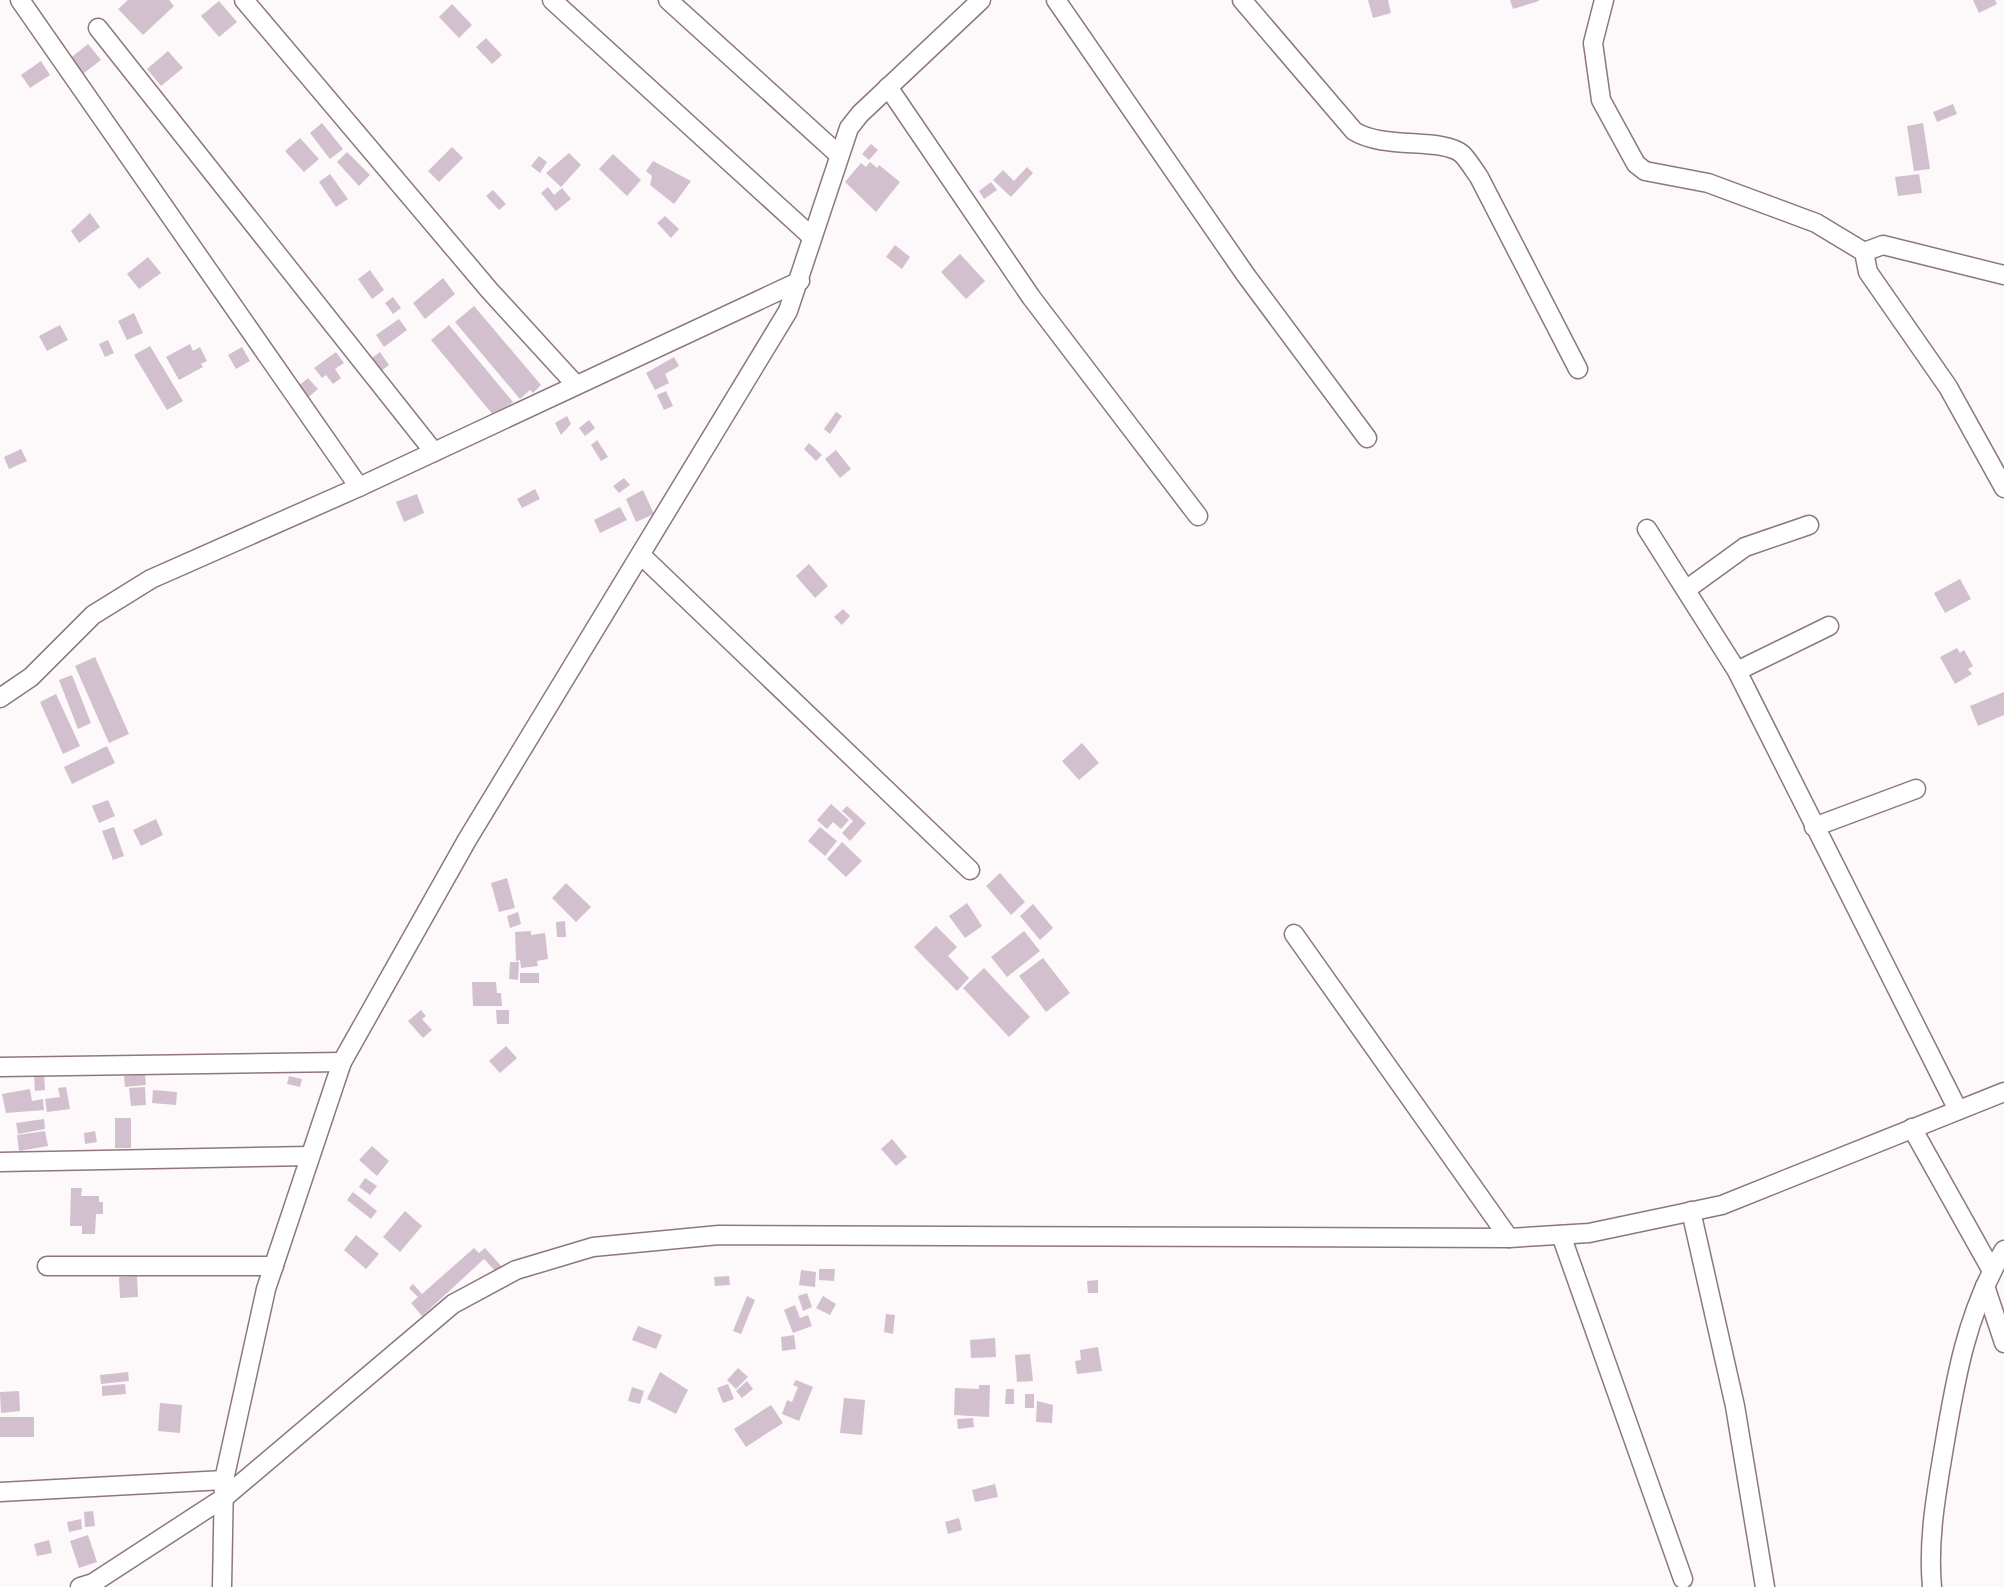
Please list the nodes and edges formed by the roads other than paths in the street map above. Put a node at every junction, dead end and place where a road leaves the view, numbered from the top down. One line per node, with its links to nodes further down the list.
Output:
1 (20, 0): 20 (street)
2 (244, 0): 17 (street)
3 (552, 0): 12 (street)
4 (668, 0): 11 (street)
5 (981, 0): 10 (street)
6 (1056, 0): 18 (street)
7 (1242, 0): 16 (street)
8 (1604, 0): 13 (street)
9 (98, 28): 19 (street)
10 (888, 87): 11 (street); 22 (street)
11 (839, 155): 12 (street)
12 (812, 237): 15 (street)
13 (1864, 252): 14 (street); 21 (street)
14 (2004, 275)
15 (800, 281): 17 (street); 25 (street)
16 (1578, 369)
17 (576, 385): 19 (street)
18 (1367, 438)
19 (434, 452): 20 (street)
20 (359, 487): 30 (street)
21 (2004, 488)
22 (1198, 516)
23 (1809, 524): 26 (street)
24 (1647, 529): 26 (street)
25 (642, 556): 33 (street); 35 (street)
26 (1687, 589): 28 (street)
27 (1829, 626): 28 (street)
28 (1737, 671): 32 (street)
29 (0, 677): 30 (street)
30 (4, 696)
31 (1916, 789): 32 (street)
32 (1814, 827): 38 (street)
33 (970, 870)
34 (1294, 934): 44 (street)
35 (342, 1062): 36 (street); 40 (street)
36 (0, 1067)
37 (2004, 1092): 38 (street)
38 (1958, 1110): 39 (street)
39 (1912, 1128): 42 (street); 48 (street)
40 (310, 1156): 41 (street); 47 (street)
41 (0, 1162)
42 (1690, 1211): 43 (street); 55 (street)
43 (1561, 1235): 44 (street); 52 (street)
44 (1509, 1238): 50 (street)
45 (2003, 1252): 48 (street)
46 (47, 1266): 47 (street)
47 (274, 1266): 50 (street)
48 (1989, 1279): 49 (street); 56 (street)
49 (2004, 1343)
50 (224, 1488): 51 (street); 53 (street); 54 (street)
51 (0, 1492)
52 (1683, 1578)
53 (80, 1587)
54 (222, 1587)
55 (1765, 1587)
56 (1932, 1587)

